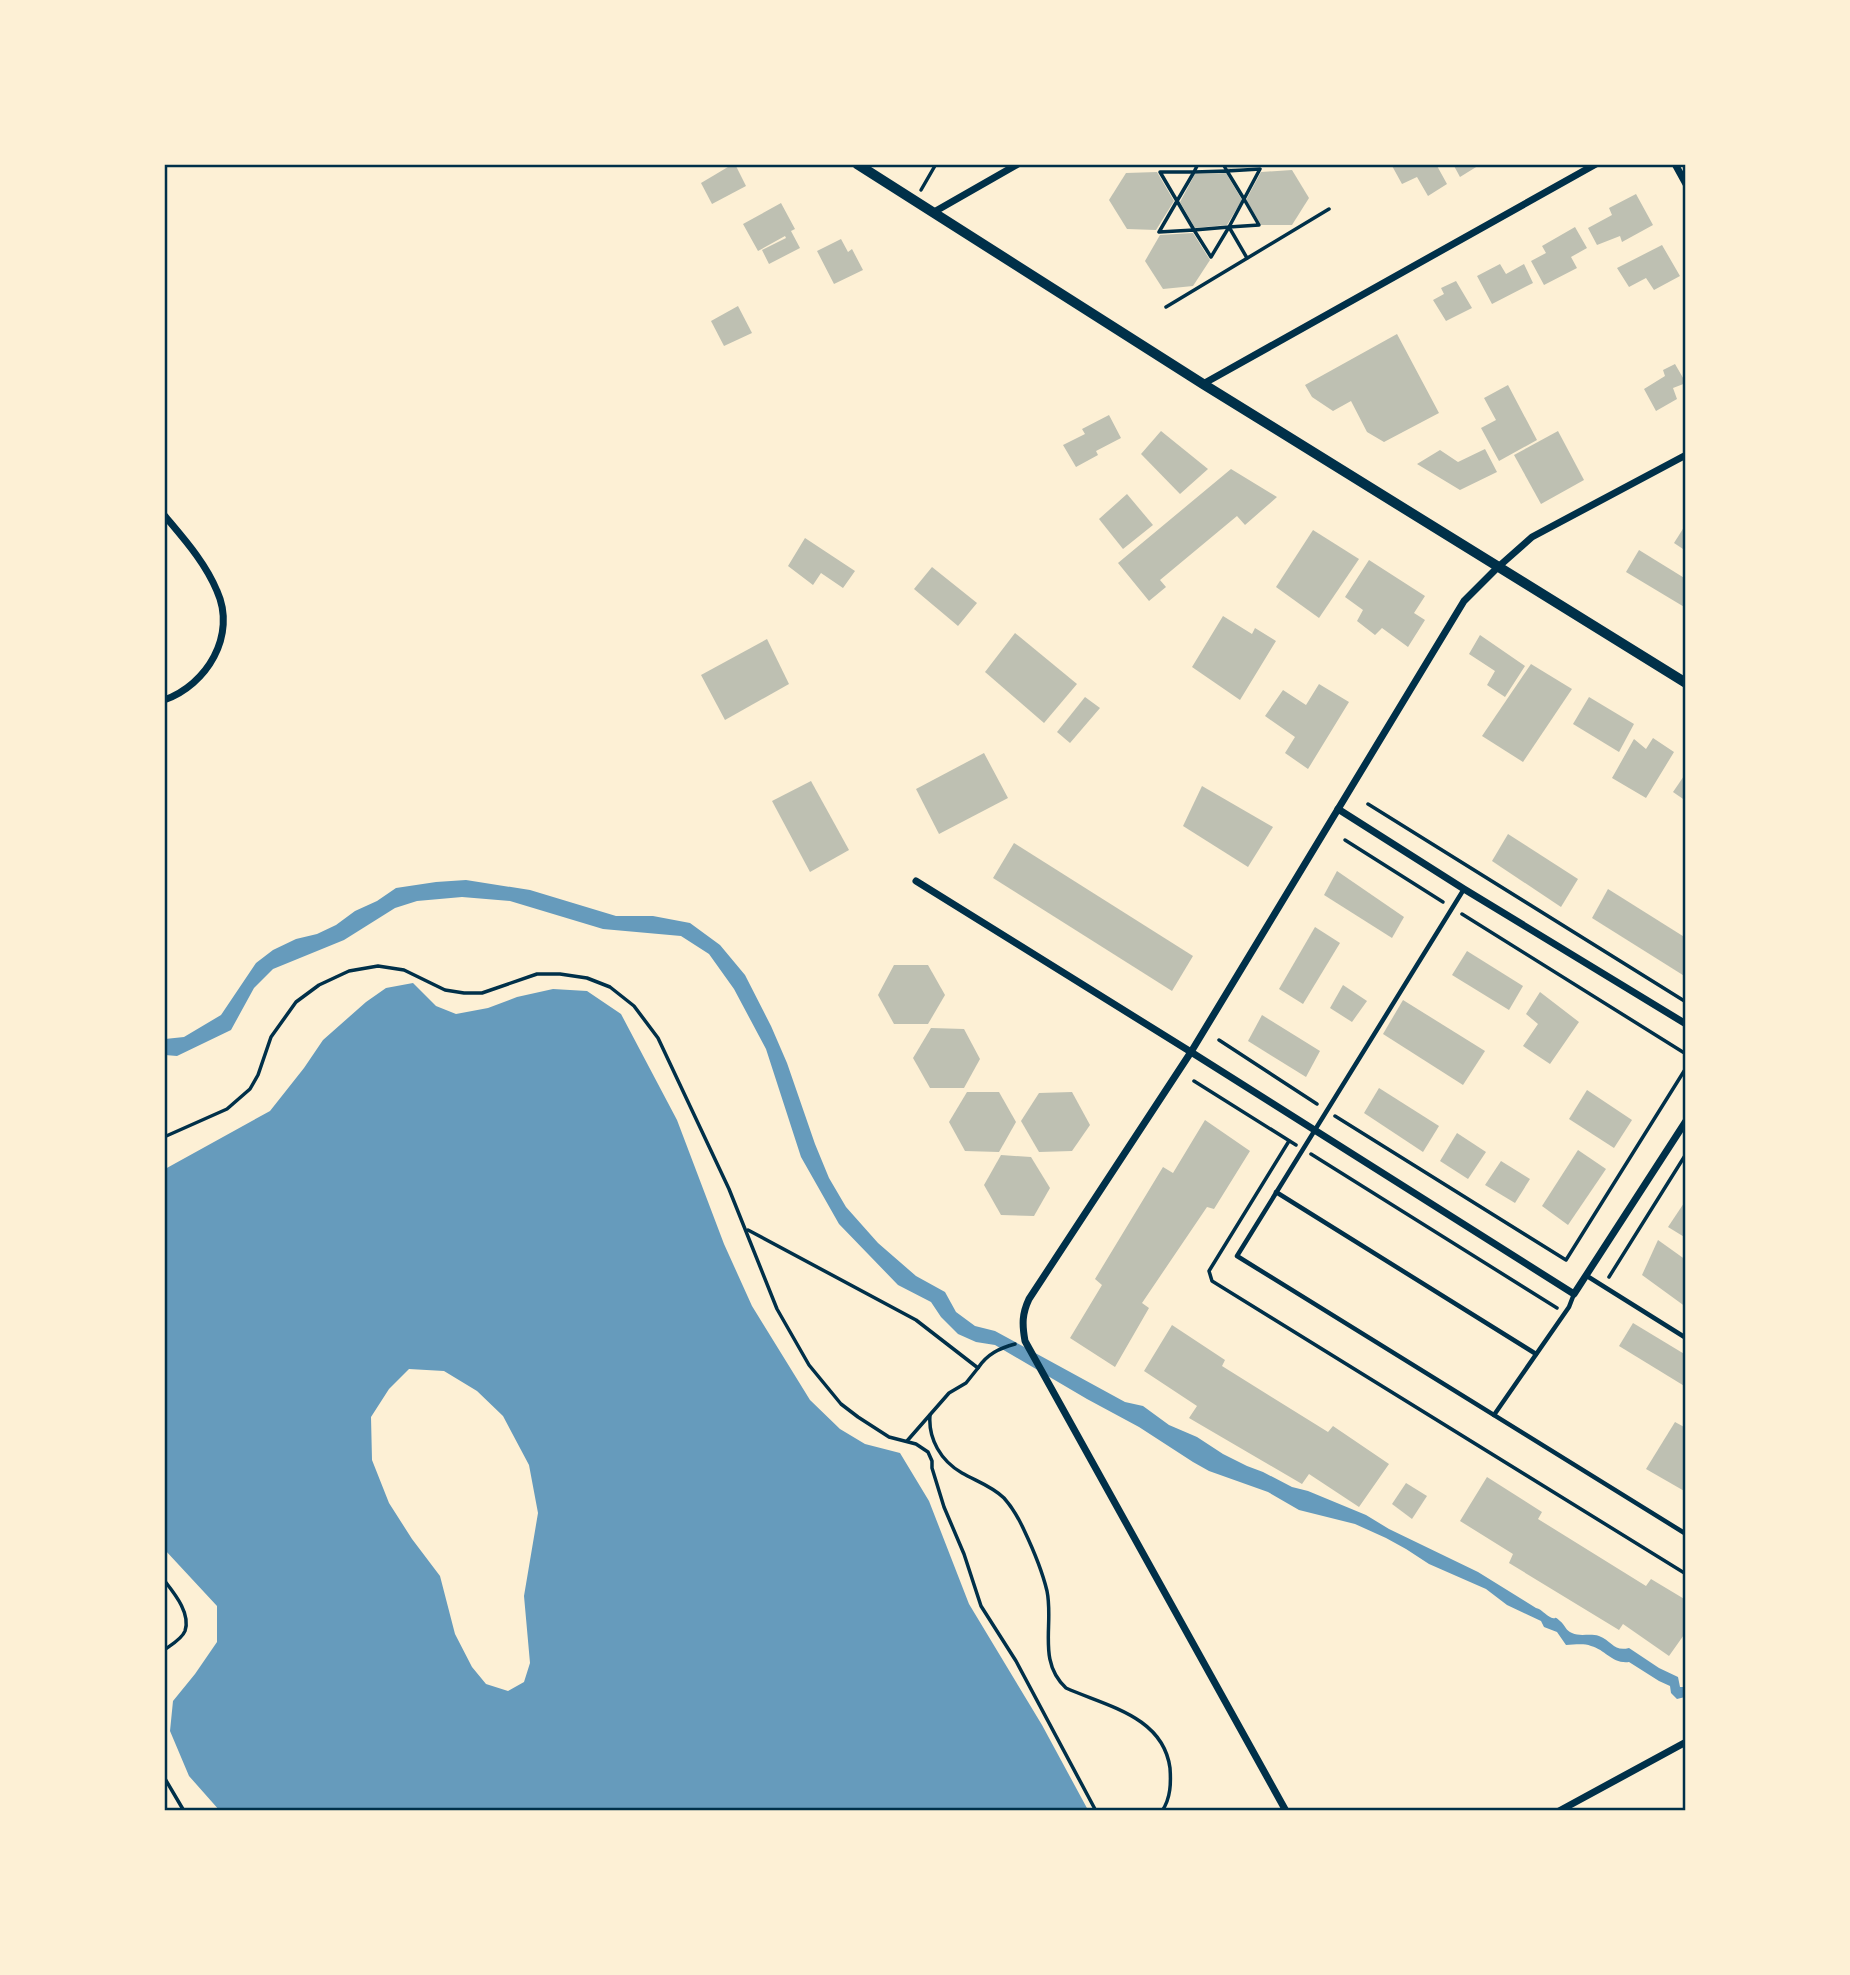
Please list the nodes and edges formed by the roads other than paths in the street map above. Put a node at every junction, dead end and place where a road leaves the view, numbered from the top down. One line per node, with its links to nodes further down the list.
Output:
1 (857, 164): 6 (street)
2 (1018, 164): 6 (street)
3 (1596, 164): 7 (street)
4 (1675, 164): 5 (street)
5 (1685, 184)
6 (934, 212): 7 (street)
7 (1203, 384): 10 (street)
8 (1685, 455): 10 (street)
9 (164, 516): 12 (street)
10 (1497, 568): 11 (street); 13 (street)
11 (1685, 682)
12 (164, 700)
13 (1338, 809): 15 (street); 17 (street)
14 (916, 881): 17 (street)
15 (1464, 889): 16 (street); 19 (lane)
16 (1685, 1024)
17 (1191, 1052): 19 (street); 28 (street)
18 (1685, 1121): 21 (street)
19 (1315, 1130): 20 (lane); 22 (street)
20 (1276, 1192): 24 (lane); 25 (lane)
21 (1586, 1275): 22 (street); 23 (lane)
22 (1574, 1294): 24 (lane)
23 (1685, 1338)
24 (1536, 1354): 25 (lane)
25 (1494, 1416): 26 (lane)
26 (1685, 1534)
27 (1685, 1742): 29 (street)
28 (1286, 1811)
29 (1559, 1811)

